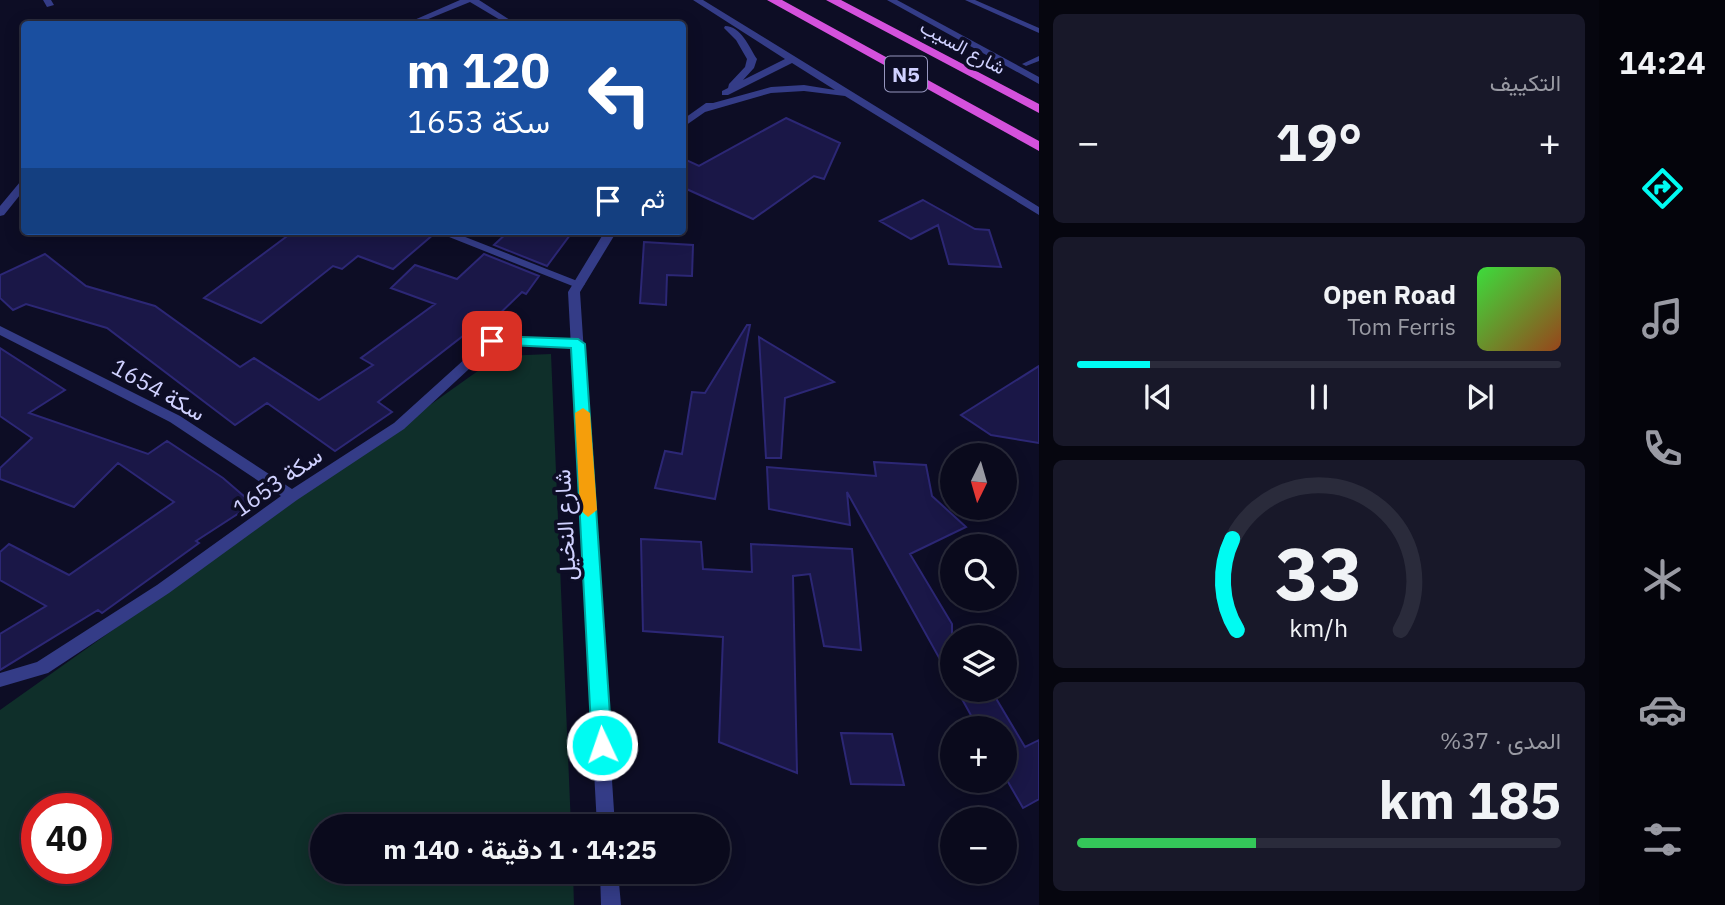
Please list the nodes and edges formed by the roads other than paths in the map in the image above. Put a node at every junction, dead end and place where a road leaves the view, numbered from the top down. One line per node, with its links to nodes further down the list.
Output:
1 (471, 0): 8 (street); 9 (street)
2 (696, 0): 12 (street); 16 (street)
3 (773, 0): 21 (highway, N5)
4 (832, 0): 18 (highway, شارع السيب / N5)
5 (891, 0): 7 (street)
6 (969, 0): 10 (lane)
7 (904, 7): 13 (street); 15 (street)
8 (417, 21)
9 (507, 21)
10 (1039, 31)
11 (1039, 58): 13 (lane)
12 (792, 59): 16 (street); 17 (street)
13 (1026, 64): 14 (street)
14 (1039, 71)
15 (1039, 81)
16 (726, 93): 19 (street)
17 (855, 98): 19 (street); 23 (street)
18 (1039, 109)
19 (703, 110): 20 (street)
20 (686, 122)
21 (1039, 147)
22 (21, 188): 24 (street)
23 (1039, 212)
24 (0, 213)
25 (450, 235): 27 (street)
26 (609, 235): 27 (street, شارع النخيل)
27 (579, 284): 29 (street, شارع النخيل)
28 (0, 330): 30 (street, سكة 1654)
29 (578, 344): 30 (street, سكة 1653); 32 (street, شارع النخيل)
30 (292, 496): 31 (street, سكة 1653)
31 (0, 681)
32 (605, 814)
33 (610, 884): 34 (street)
34 (611, 905)

